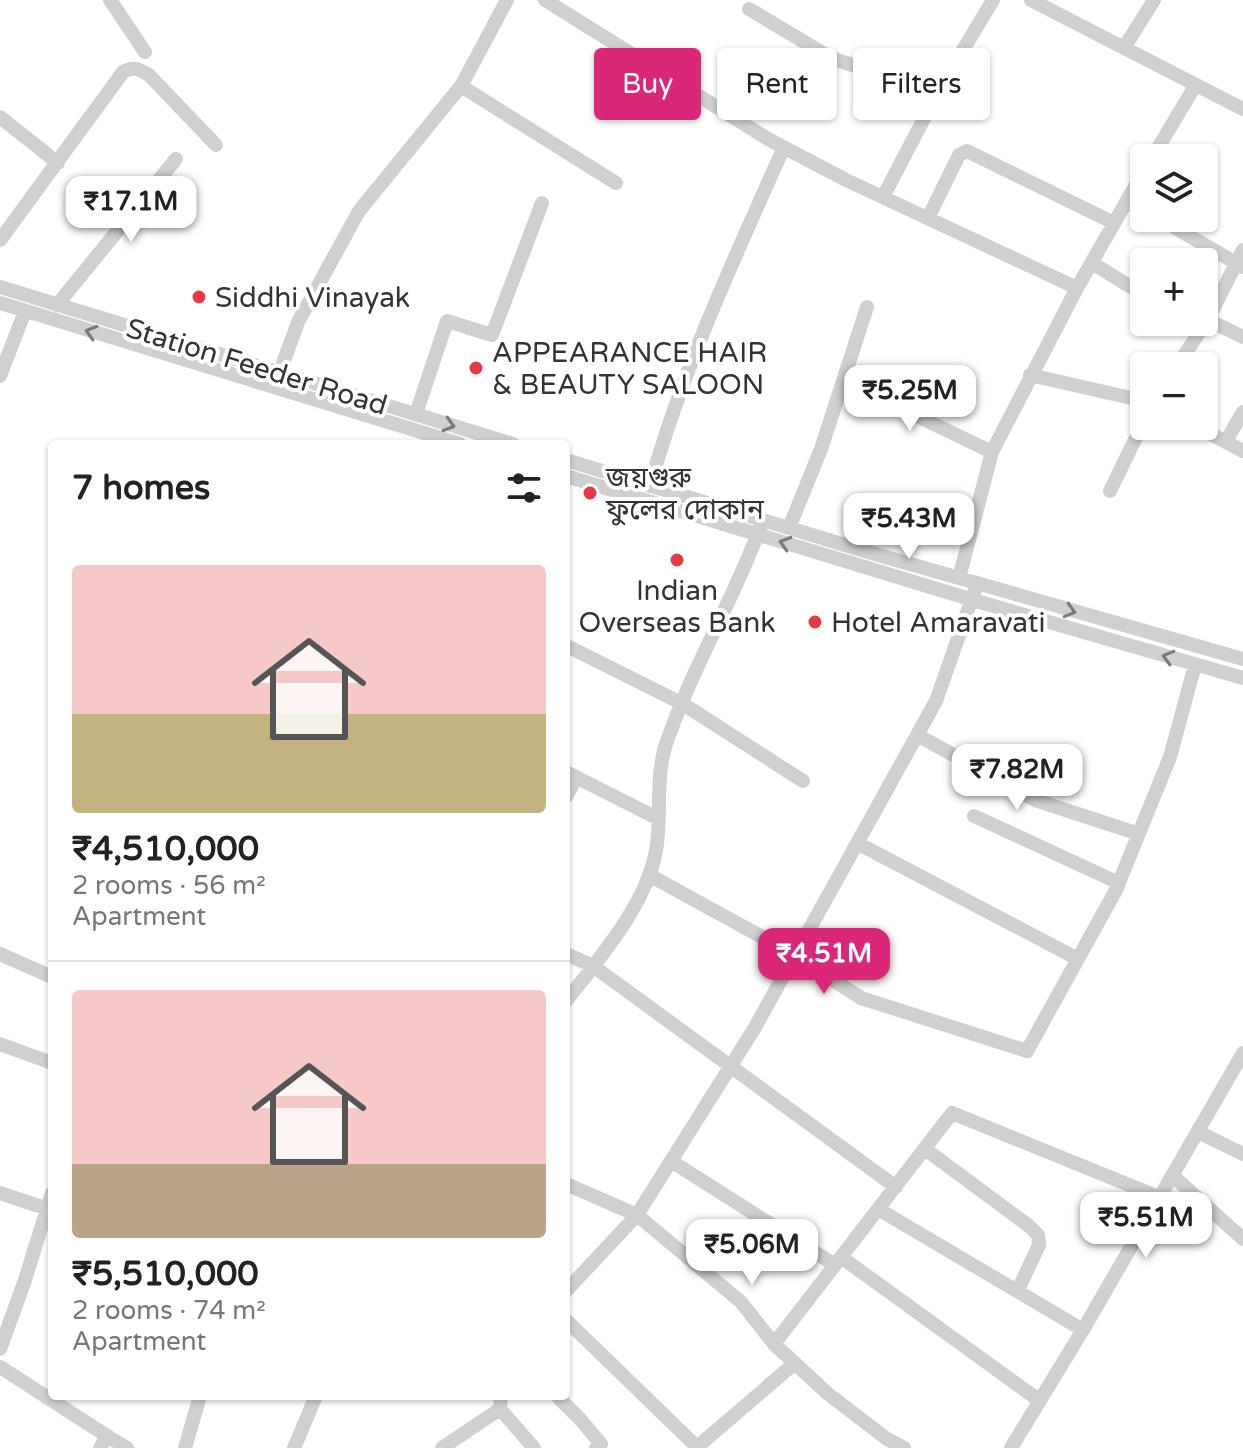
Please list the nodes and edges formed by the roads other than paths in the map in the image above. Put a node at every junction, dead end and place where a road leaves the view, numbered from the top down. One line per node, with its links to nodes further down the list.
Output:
1 (110, 0): 10 (street)
2 (507, 0): 12 (street)
3 (545, 0): 19 (street)
4 (993, 0): 8 (street)
5 (1031, 0): 9 (street)
6 (1154, 0): 9 (street)
7 (749, 9): 11 (street)
8 (965, 48)
9 (1124, 48): 13 (street)
10 (145, 52)
11 (853, 65)
12 (461, 86): 22 (street); 46 (street)
13 (1195, 86): 14 (street); 17 (street)
14 (1243, 109)
15 (0, 117): 21 (street)
16 (924, 120): 24 (street)
17 (1160, 144)
18 (216, 145): 21 (street)
19 (784, 147): 24 (street); 60 (street)
20 (176, 159): 39 (street)
21 (58, 163): 31 (street)
22 (616, 183)
23 (1130, 195): 25 (street)
24 (883, 197): 28 (street)
25 (1127, 200): 26 (street); 29 (street)
26 (1130, 202)
27 (542, 203): 50 (street)
28 (928, 218): 29 (street); 36 (street)
29 (1114, 223): 33 (street)
30 (1185, 232): 32 (street)
31 (0, 240)
32 (1240, 260): 37 (street)
33 (1092, 263): 34 (street); 36 (street)
34 (1130, 286)
35 (0, 287): 39 (street, Station Feeder Road)
36 (1077, 288): 44 (street)
37 (1218, 298)
38 (0, 303): 41 (street, Station Feeder Road)
39 (57, 305): 46 (street, Station Feeder Road)
40 (867, 307): 47 (street)
41 (25, 311): 45 (street); 46 (street, Station Feeder Road, one-way to 41)
42 (1218, 324): 43 (street)
43 (1243, 337)
44 (1030, 375): 48 (street); 57 (street)
45 (0, 376)
46 (277, 380): 50 (street, Station Feeder Road); 52 (street, Station Feeder Road)
47 (844, 381): 57 (street); 63 (street)
48 (1130, 398)
49 (1243, 412): 55 (street)
50 (416, 414): 53 (street, Station Feeder Road, one-way to 53)
51 (1218, 437): 55 (street)
52 (449, 440)
53 (500, 440)
54 (1135, 440): 61 (street)
55 (1226, 441): 56 (street)
56 (1243, 451)
57 (992, 452): 64 (street)
58 (570, 461): 60 (street)
59 (570, 477): 62 (street)
60 (650, 486): 62 (street)
61 (1110, 491)
62 (761, 527): 63 (street); 66 (street, one-way to 62); 71 (street)
63 (789, 528): 64 (street)
64 (959, 578): 65 (street)
65 (977, 584): 66 (street); 68 (street, one-way to 68)
66 (973, 600): 69 (street, one-way to 66); 72 (street)
67 (570, 648): 71 (street)
68 (1243, 659)
69 (1195, 665): 70 (street); 77 (street)
70 (1243, 678)
71 (683, 704): 74 (street); 76 (street)
72 (919, 736): 77 (street); 78 (street)
73 (571, 775): 76 (street)
74 (803, 781)
75 (974, 816): 80 (street)
76 (657, 818): 79 (street)
77 (1139, 834): 80 (street)
78 (857, 843): 82 (street); 84 (street)
79 (649, 875): 82 (street); 85 (street)
80 (1119, 883): 84 (street)
81 (0, 954): 86 (street)
82 (793, 954): 84 (street); 91 (street)
83 (570, 956): 85 (street)
84 (1078, 959)
85 (593, 966): 87 (street); 91 (street)
86 (48, 975)
87 (570, 996)
88 (0, 1044): 90 (street)
89 (1242, 1058): 92 (street)
90 (48, 1062)
91 (731, 1067): 95 (street); 98 (street)
92 (1198, 1132): 94 (street); 96 (street)
93 (925, 1149): 98 (street); 100 (street); 107 (street)
94 (1243, 1154)
95 (671, 1161): 103 (street); 105 (street)
96 (1173, 1176): 100 (street); 104 (street)
97 (570, 1186): 103 (street)
98 (896, 1187): 102 (street)
99 (0, 1193): 101 (street)
100 (1161, 1198): 109 (street)
101 (48, 1209): 111 (street)
102 (878, 1209): 105 (street); 107 (street)
103 (637, 1215): 106 (street); 110 (street)
104 (1243, 1239)
105 (838, 1261): 110 (street); 117 (street)
106 (570, 1287)
107 (1018, 1290): 109 (street)
108 (570, 1324): 127 (street)
109 (1083, 1330): 117 (street)
110 (774, 1344): 112 (street)
111 (0, 1349)
112 (795, 1363): 120 (street); 127 (street)
113 (0, 1367): 119 (street)
114 (199, 1400): 122 (street)
115 (314, 1400): 123 (street)
116 (561, 1400): 126 (street)
117 (1040, 1401): 129 (street)
118 (500, 1403): 124 (street); 125 (street)
119 (104, 1442): 121 (street)
120 (884, 1443): 128 (street)
121 (127, 1448)
122 (185, 1448)
123 (294, 1448)
124 (442, 1448)
125 (534, 1448)
126 (596, 1448)
127 (696, 1448)
128 (904, 1448)
129 (1011, 1448)

